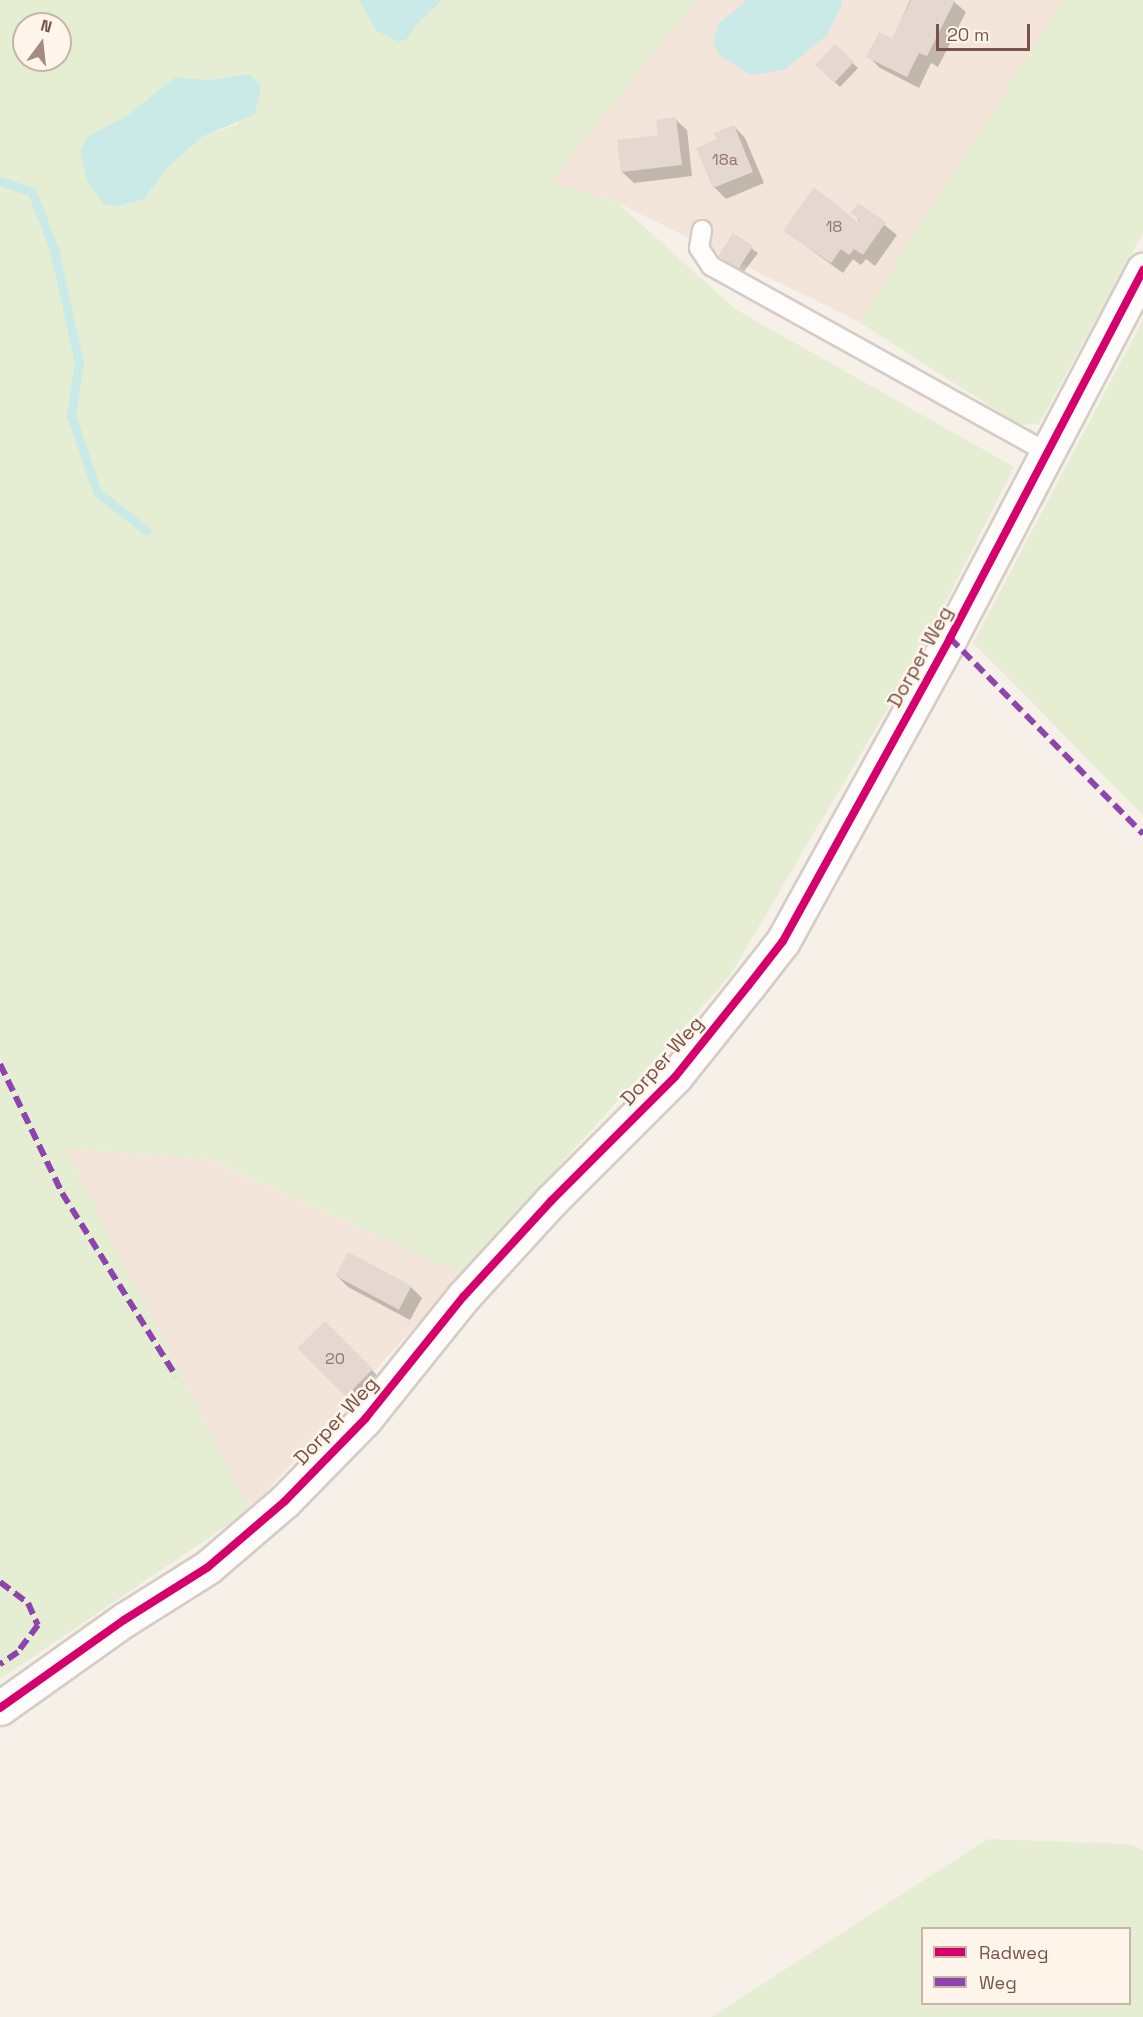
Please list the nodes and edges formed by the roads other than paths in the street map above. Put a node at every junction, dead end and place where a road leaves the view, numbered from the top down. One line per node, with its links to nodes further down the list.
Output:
1 (702, 230): 3 (lane)
2 (1143, 270): 3 (street, Dorper Weg)
3 (1047, 452): 4 (street, Dorper Weg)
4 (0, 1708)

